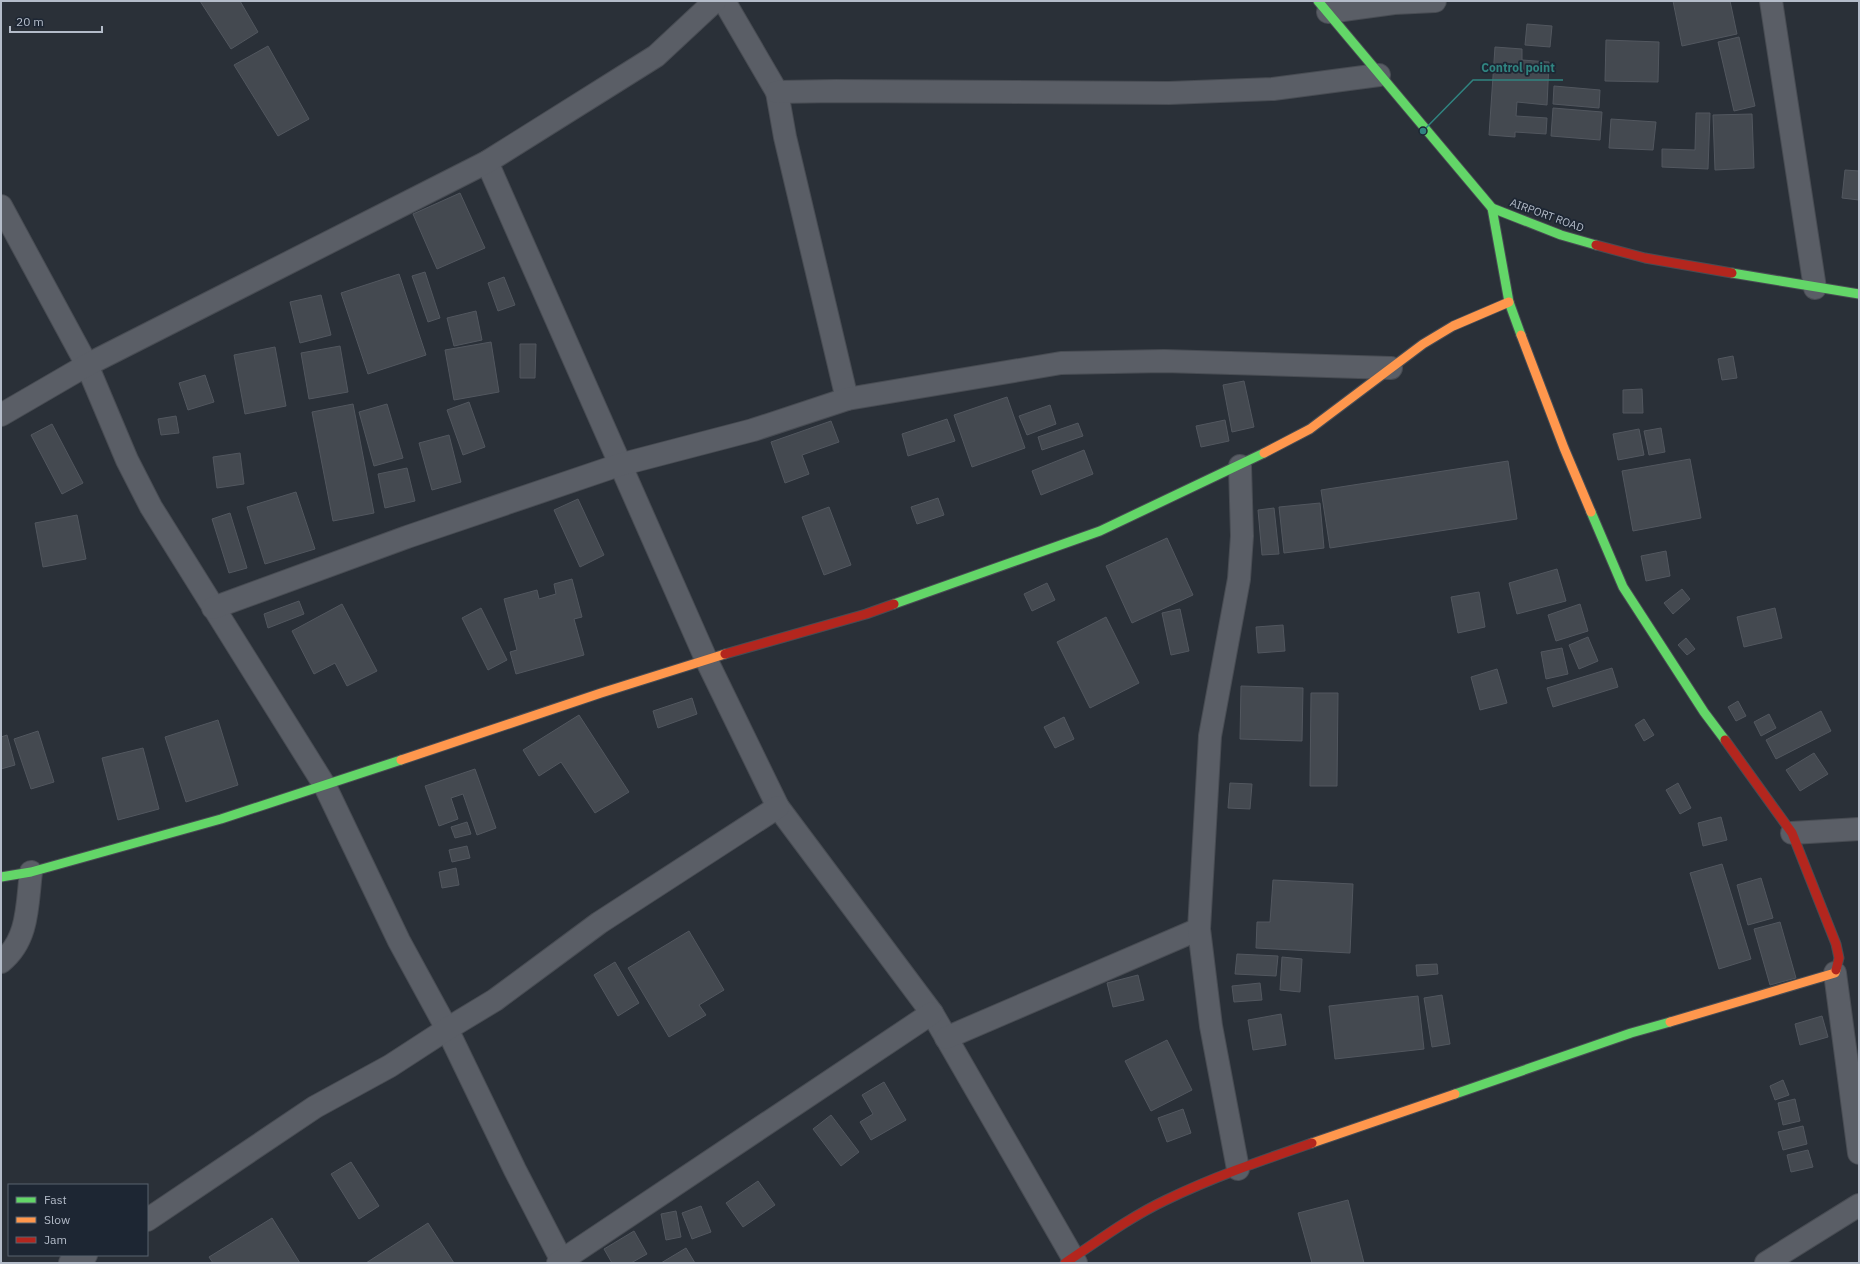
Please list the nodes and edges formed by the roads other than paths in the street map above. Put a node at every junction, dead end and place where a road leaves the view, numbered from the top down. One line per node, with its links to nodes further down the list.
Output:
1 (715, 1): 8 (street)
2 (724, 1): 7 (street)
3 (1435, 1): 5 (street)
4 (1771, 1): 11 (street)
5 (1323, 6): 6 (street, AIRPORT ROAD)
6 (1379, 75): 7 (street); 10 (street, AIRPORT ROAD)
7 (777, 92): 16 (street)
8 (487, 162): 14 (street); 18 (street)
9 (1, 206): 14 (street)
10 (1492, 208): 11 (street, AIRPORT ROAD); 13 (street)
11 (1815, 288): 12 (street, AIRPORT ROAD)
12 (1859, 294)
13 (1509, 302): 15 (street); 25 (street)
14 (87, 366): 17 (street); 20 (street)
15 (1391, 368): 16 (street); 19 (street)
16 (847, 399): 18 (street)
17 (1, 415)
18 (619, 465): 20 (street); 21 (street)
19 (1240, 466): 21 (street); 28 (street)
20 (213, 608): 22 (street)
21 (706, 659): 22 (street); 23 (street)
22 (325, 786): 26 (street); 33 (street)
23 (778, 807): 31 (street); 33 (street)
24 (1859, 829): 25 (street)
25 (1792, 833): 30 (street)
26 (31, 872): 27 (street); 29 (street)
27 (1, 877)
28 (1200, 928): 34 (street); 37 (street)
29 (1, 962)
30 (1835, 972): 32 (street); 37 (street)
31 (932, 1013): 34 (street); 42 (street)
32 (1842, 1027): 35 (street); 36 (street)
33 (447, 1029): 39 (street); 42 (street)
34 (946, 1038): 41 (street)
35 (1859, 1050)
36 (1859, 1153)
37 (1238, 1169): 41 (street)
38 (1859, 1204): 44 (street)
39 (148, 1219)
40 (84, 1256): 43 (street)
41 (1071, 1261)
42 (561, 1262)
43 (70, 1263)
44 (1766, 1263)

